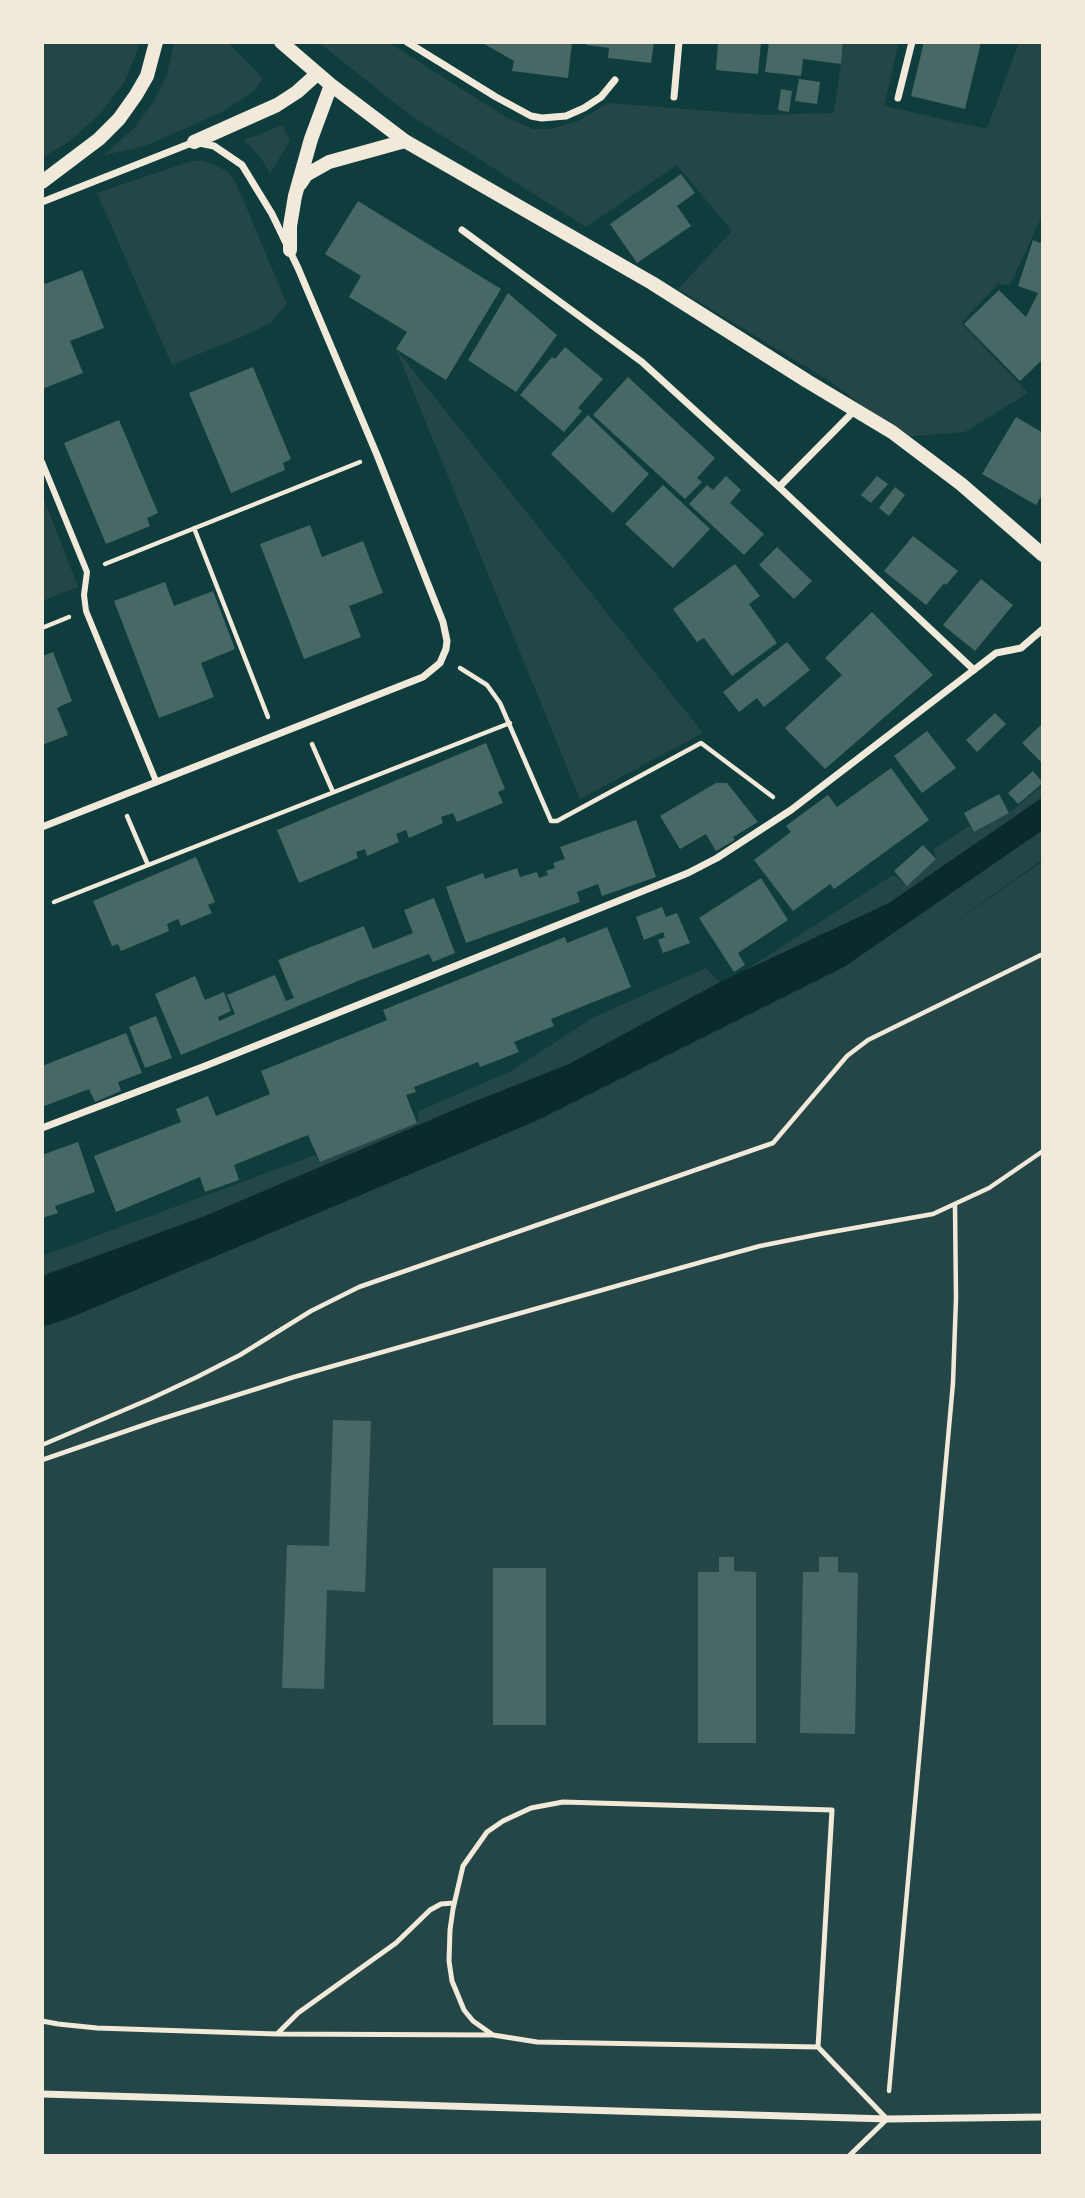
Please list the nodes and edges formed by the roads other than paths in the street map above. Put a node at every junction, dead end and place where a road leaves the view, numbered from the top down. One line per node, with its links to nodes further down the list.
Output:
1 (156, 42): 13 (main road)
2 (281, 42): 6 (main road)
3 (407, 42): 7 (street)
4 (679, 42): 9 (street)
5 (912, 42): 10 (street)
6 (317, 74): 8 (main road); 12 (main road)
7 (615, 80)
8 (331, 85): 11 (main road); 14 (main road)
9 (674, 97)
10 (898, 98)
11 (405, 141): 14 (main road); 18 (main road)
12 (194, 142): 15 (street); 17 (street)
13 (42, 182)
14 (299, 185): 17 (main road)
15 (42, 202)
16 (462, 230): 20 (street)
17 (290, 250): 24 (street)
18 (856, 410): 20 (street); 21 (main road)
19 (42, 462): 24 (street)
20 (779, 487): 23 (street)
21 (1043, 555)
22 (1043, 629): 23 (street)
23 (974, 670): 26 (street)
24 (156, 781): 25 (street)
25 (42, 827)
26 (42, 1128)
27 (454, 1903): 29 (lane); 30 (lane); 31 (lane)
28 (42, 2021): 29 (lane)
29 (277, 2034): 30 (lane)
30 (493, 2035): 31 (lane)
31 (818, 2047): 34 (lane)
32 (42, 2094): 34 (street)
33 (1043, 2117): 34 (street)
34 (887, 2119): 35 (lane)
35 (849, 2156)

